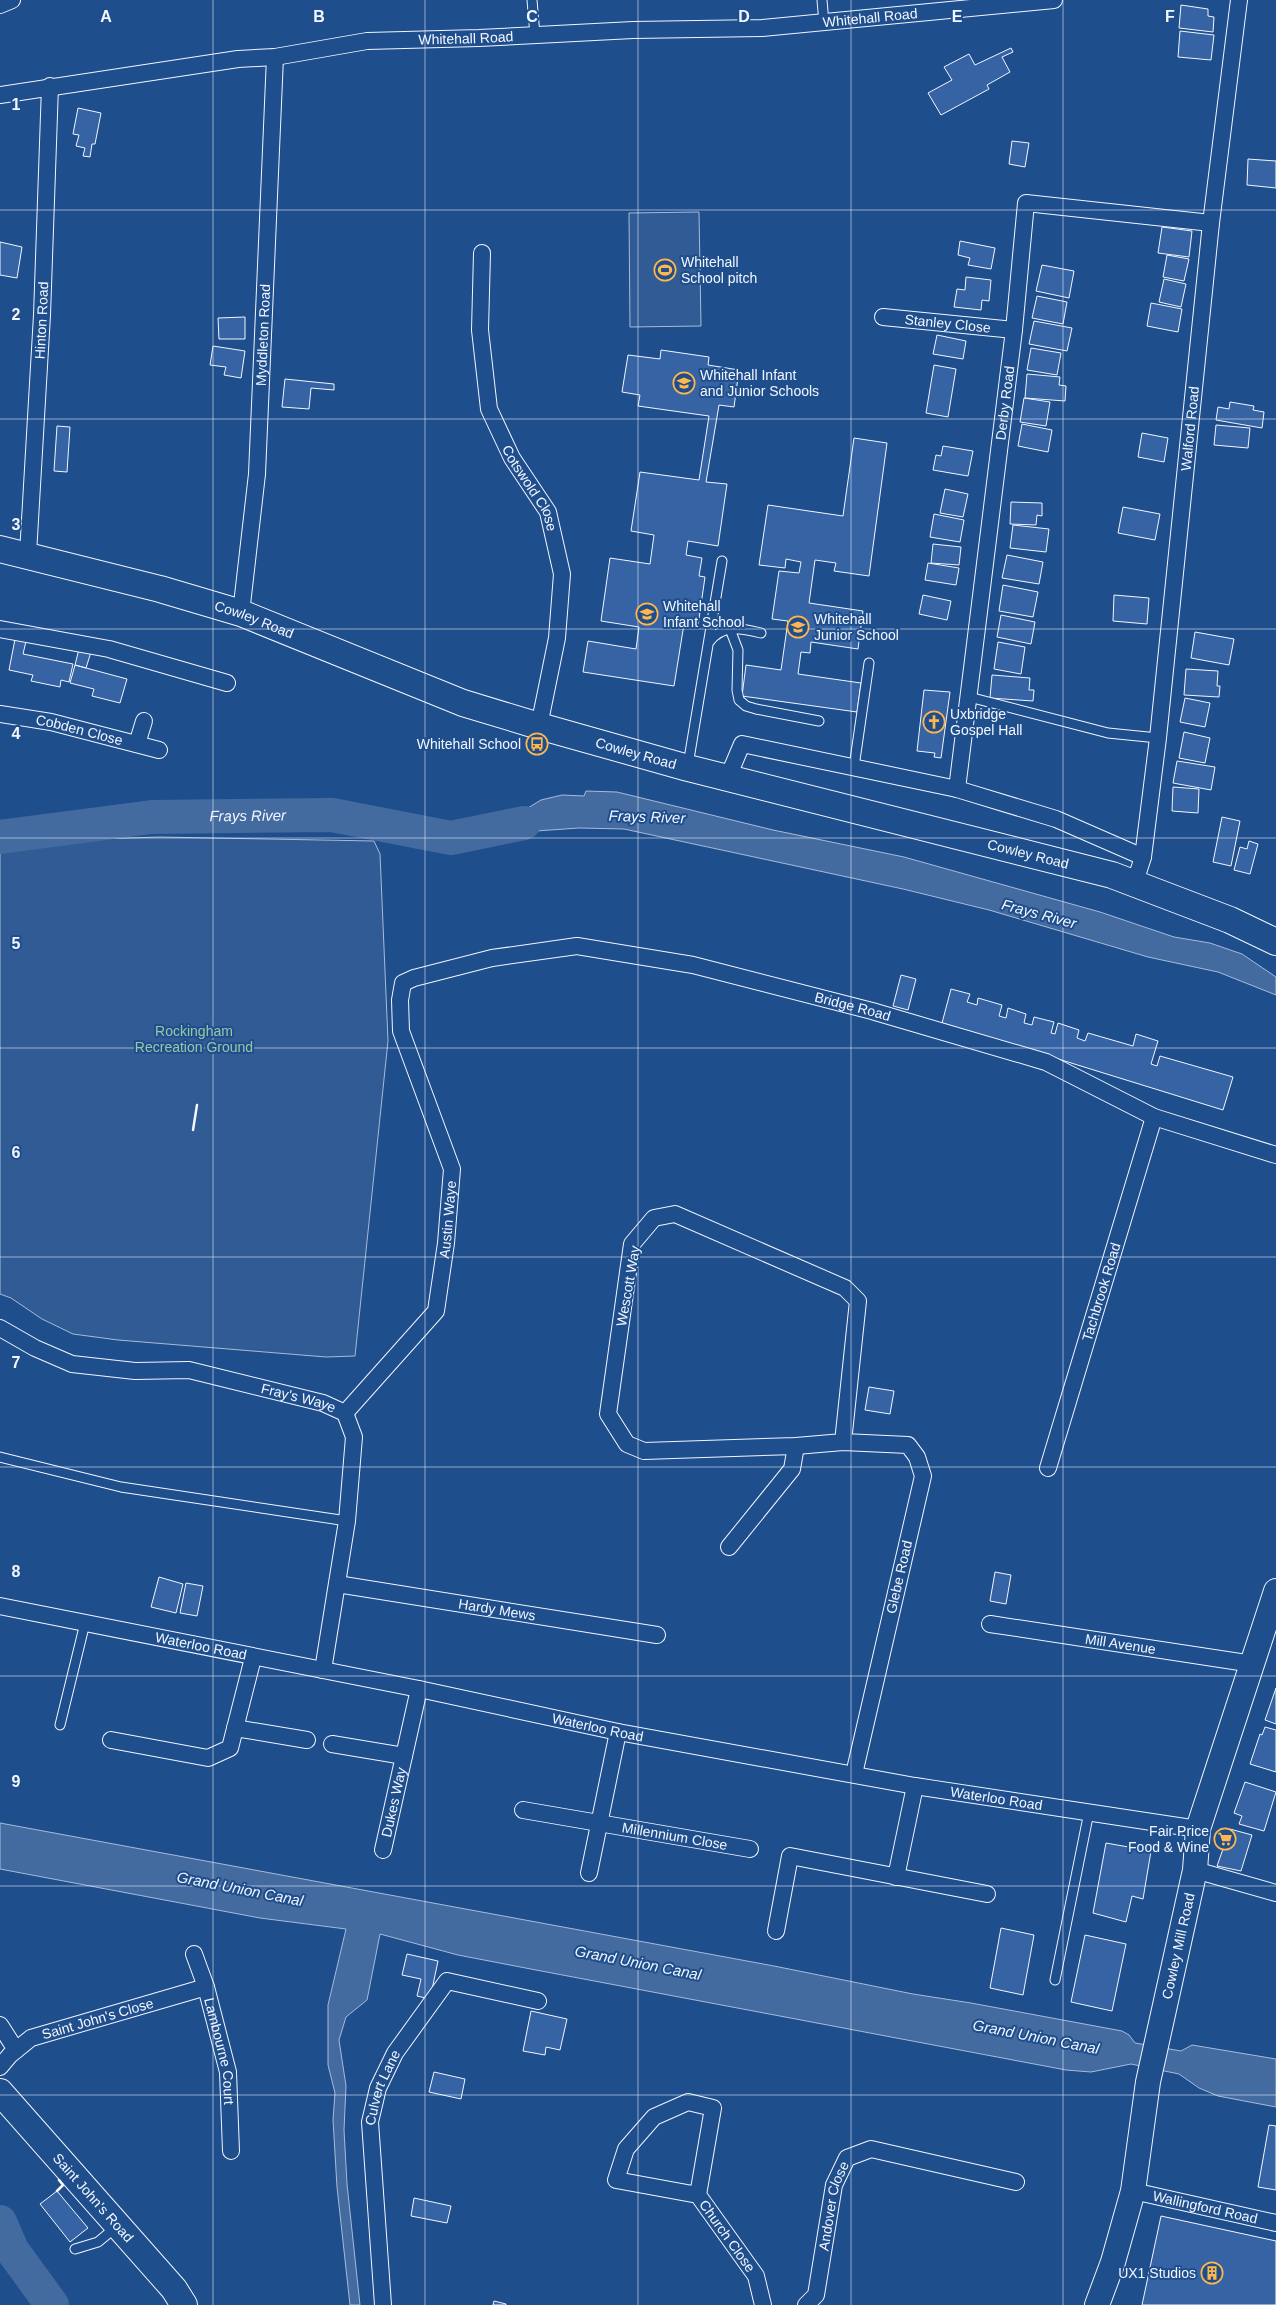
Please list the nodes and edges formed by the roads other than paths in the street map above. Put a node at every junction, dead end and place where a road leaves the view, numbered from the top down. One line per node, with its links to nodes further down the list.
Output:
1 (12, 0): 6 (street)
2 (532, 0): 8 (lane)
3 (822, 0): 7 (lane)
4 (1054, 0): 7 (street, Whitehall Road)
5 (1239, 0): 12 (street, Walford Road)
6 (0, 5)
7 (824, 22): 8 (street, Whitehall Road)
8 (535, 35): 9 (street, Whitehall Road)
9 (274, 57): 10 (street, Whitehall Road); 19 (street, Myddleton Road)
10 (50, 86): 11 (street, Whitehall Road); 17 (street, Hinton Road)
11 (0, 95)
12 (1211, 223): 15 (street, Derby Road); 31 (street, Walford Road)
13 (482, 253): 30 (street, Cotswold Close)
14 (883, 317): 15 (street, Stanley Close)
15 (1014, 330): 26 (street, Derby Road)
16 (0, 549): 17 (main road, Cowley Road)
17 (28, 554): 19 (main road, Cowley Road)
18 (722, 561): 23 (lane)
19 (241, 614): 30 (main road, Cowley Road)
20 (0, 629): 25 (street)
21 (730, 629): 22 (lane); 23 (lane); 28 (lane)
22 (761, 633)
23 (709, 642): 35 (lane)
24 (869, 664): 34 (lane)
25 (228, 683)
26 (969, 697): 31 (lane); 37 (street, Derby Road)
27 (0, 714): 32 (street, Cobden Close)
28 (819, 721)
29 (144, 722): 32 (street)
30 (539, 726): 35 (main road, Cowley Road)
31 (1158, 738): 38 (street, Walford Road)
32 (137, 744): 33 (street, Cobden Close)
33 (159, 750)
34 (854, 767): 36 (street); 37 (street)
35 (688, 768): 36 (main road, Cowley Road)
36 (728, 778): 39 (main road, Cowley Road)
37 (957, 789): 38 (street)
38 (1143, 857): 39 (street, Walford Road)
39 (1135, 882): 40 (main road, Cowley Road)
40 (1276, 942)
41 (414, 978): 42 (street, Bridge Road); 45 (street, Austin Waye)
42 (1154, 1118): 43 (street, Bridge Road); 49 (street, Tachbrook Road)
43 (1276, 1155)
44 (0, 1328): 45 (street, Fray's Waye)
45 (345, 1413): 50 (street, Fray's Waye)
46 (843, 1442): 47 (street, Wescott Way); 47 (street, Wescott Way); 70 (street, Glebe Road)
47 (796, 1446): 51 (street)
48 (0, 1457): 50 (lane)
49 (1048, 1468)
50 (347, 1520): 52 (street, Fray's Waye)
51 (729, 1547)
52 (337, 1584): 58 (street, Hardy Mews); 61 (street, Fray's Waye)
53 (1276, 1591): 55 (street, Cowley Mill Road)
54 (0, 1606): 56 (street, Waterloo Road)
55 (1272, 1616): 60 (street, Cowley Mill Road)
56 (85, 1624): 59 (street, Waterloo Road); 63 (lane)
57 (990, 1624): 60 (street, Mill Avenue)
58 (657, 1634)
59 (253, 1658): 61 (street, Waterloo Road); 64 (street)
60 (1253, 1664): 75 (street, Cowley Mill Road)
61 (323, 1670): 62 (street, Waterloo Road)
62 (419, 1689): 65 (street, Waterloo Road); 69 (street, Dukes Way)
63 (60, 1725)
64 (235, 1728): 66 (street); 67 (street)
65 (618, 1732): 70 (street, Waterloo Road); 74 (street)
66 (111, 1740)
67 (307, 1740)
68 (332, 1744): 69 (street, Dukes Way)
69 (404, 1756): 77 (street, Dukes Way)
70 (854, 1774): 71 (street, Waterloo Road)
71 (915, 1786): 73 (street, Waterloo Road); 80 (street)
72 (523, 1810): 74 (street, Millennium Close)
73 (1089, 1812): 75 (street, Waterloo Road); 85 (lane)
74 (600, 1823): 76 (street, Millennium Close); 79 (street)
75 (1198, 1829): 78 (street, Cowley Mill Road)
76 (750, 1849)
77 (383, 1850)
78 (1195, 1870): 81 (street); 94 (street, Cowley Mill Road)
79 (589, 1873)
80 (896, 1877): 82 (street); 83 (street)
81 (1276, 1893)
82 (987, 1894)
83 (776, 1931)
84 (194, 1954): 86 (street, Lambourne Court)
85 (1055, 1980)
86 (206, 1987): 89 (street, Saint John's Close); 92 (street, Lambourne Court)
87 (538, 2001): 100 (street, Culvert Lane)
88 (0, 2025): 89 (street)
89 (16, 2050): 90 (street, Saint John's Close)
90 (0, 2067)
91 (0, 2092): 97 (main road, Saint John's Road)
92 (231, 2151)
93 (1016, 2182): 102 (street, Andover Close)
94 (1133, 2191): 96 (street, Wallingford Road); 103 (street, Cowley Mill Road)
95 (698, 2195): 95 (street, Church Close); 101 (street, Church Close)
96 (1276, 2223)
97 (117, 2225): 98 (lane); 99 (main road, Saint John's Road)
98 (75, 2249)
99 (184, 2305)
100 (383, 2305)
101 (763, 2305)
102 (806, 2305)
103 (1097, 2305)

